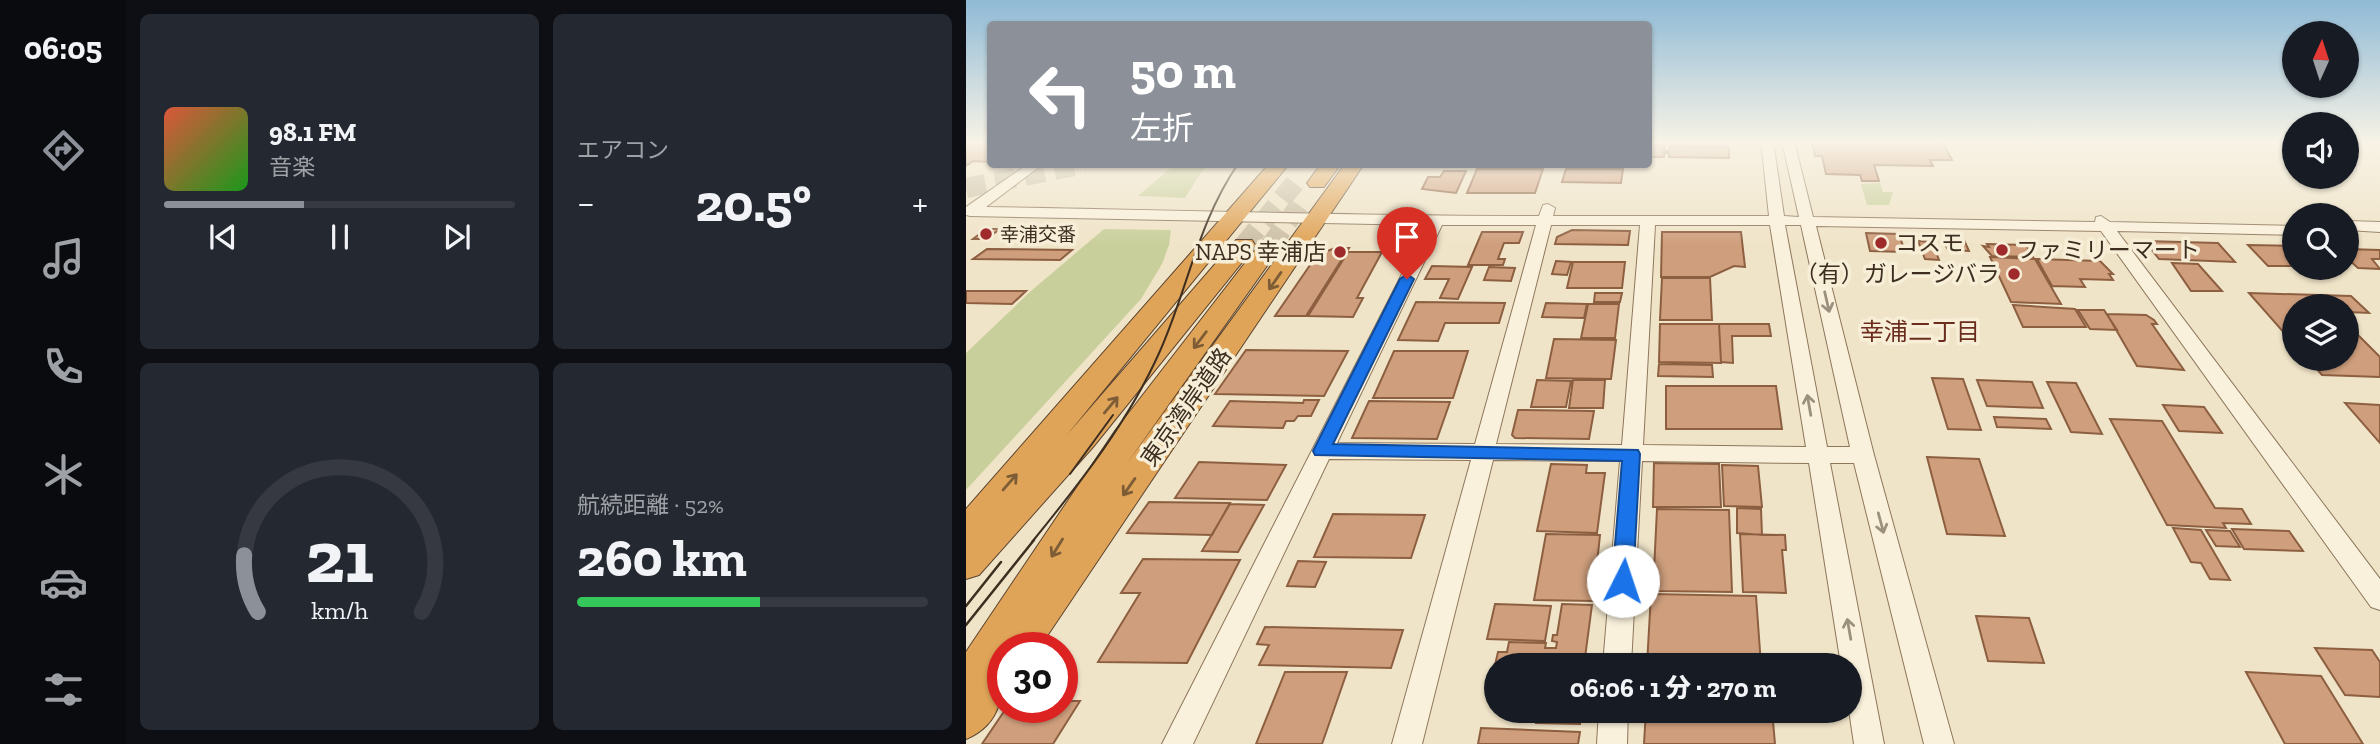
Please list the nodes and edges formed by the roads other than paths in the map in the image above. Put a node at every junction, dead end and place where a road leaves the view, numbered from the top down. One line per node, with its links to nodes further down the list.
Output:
1 (1020, 176): 8 (street)
2 (1285, 176): 10 (highway)
3 (1329, 176): 7 (highway)
4 (1345, 176): 7 (highway, 東京湾岸道路)
5 (1771, 176): 11 (street)
6 (1796, 176): 12 (street)
7 (1321, 204): 9 (street); 10 (street); 13 (street); 29 (highway, 東京湾岸道路, one-way to 29)
8 (968, 212): 10 (street)
9 (1547, 213): 11 (street); 13 (street); 14 (street); 22 (street)
10 (1239, 215): 26 (highway, one-way to 10)
11 (1776, 216): 12 (street); 14 (street); 24 (street, one-way to 11)
12 (1805, 216): 15 (street); 25 (street, one-way to 25)
13 (1437, 219): 21 (street)
14 (1648, 220): 23 (street)
15 (2103, 223): 16 (street); 19 (street); 28 (street)
16 (2282, 224)
17 (2359, 227): 18 (street)
18 (2380, 229): 20 (street)
19 (2282, 230)
20 (2359, 230)
21 (1321, 451): 22 (street); 35 (street)
22 (1482, 454): 23 (street); 36 (street)
23 (1631, 454): 24 (street); 30 (street)
24 (1818, 455): 25 (street); 38 (street, one-way to 24)
25 (1863, 455): 39 (street, one-way to 39)
26 (966, 533)
27 (966, 564): 31 (highway, one-way to 31)
28 (2380, 599)
29 (1027, 632)
30 (1618, 653)
31 (966, 688)
32 (987, 688): 33 (highway)
33 (966, 718)
34 (1613, 723): 37 (street)
35 (1177, 744)
36 (1407, 744)
37 (1612, 744)
38 (1869, 744)
39 (1938, 744)

